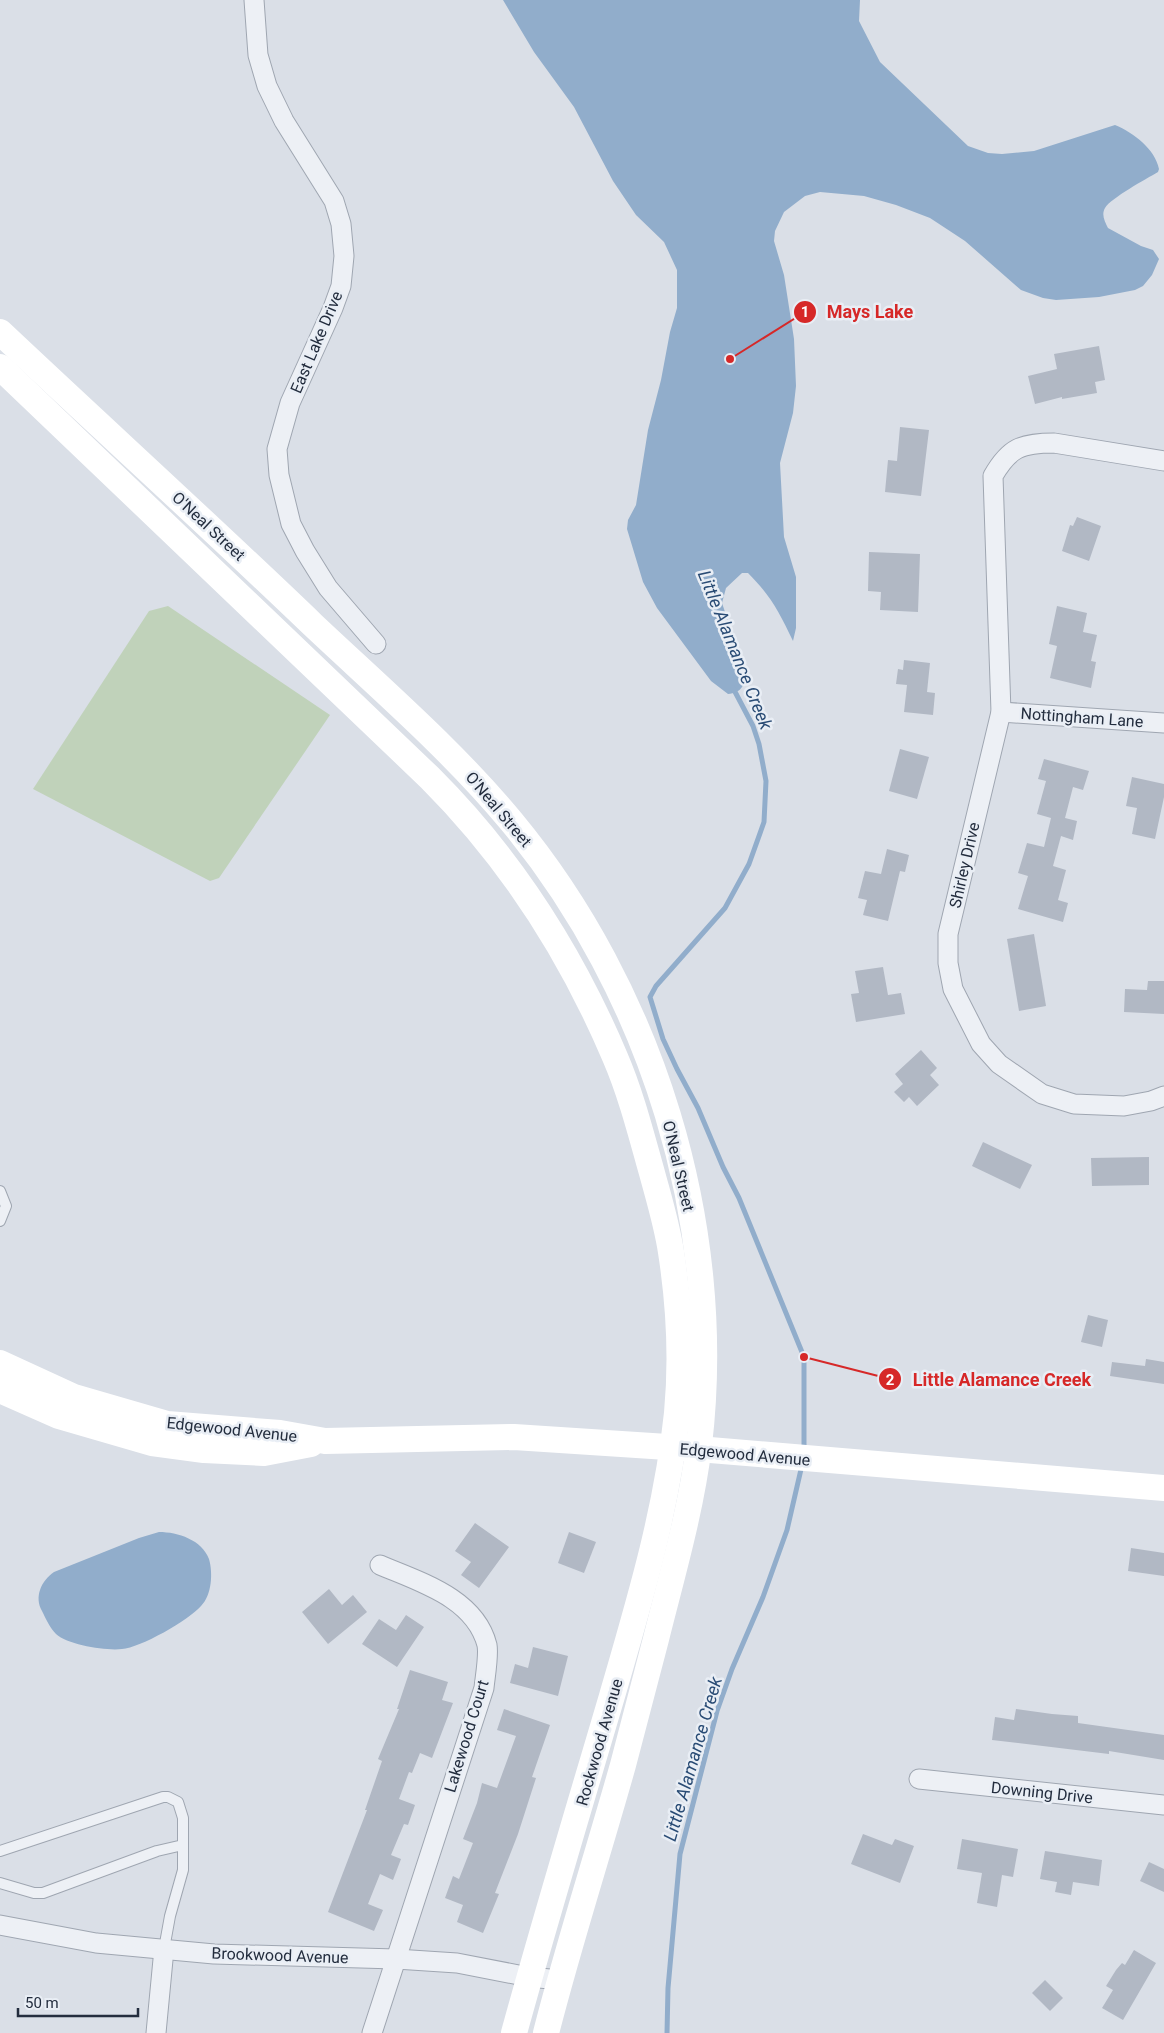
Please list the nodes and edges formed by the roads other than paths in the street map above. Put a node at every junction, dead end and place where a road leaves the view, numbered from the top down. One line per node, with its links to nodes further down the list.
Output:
1 (254, 0): 5 (street, East Lake Drive)
2 (0, 332): 15 (street, O'Neal Street)
3 (0, 367): 14 (street, O'Neal Street)
4 (1164, 461): 6 (street, Shirley Drive)
5 (376, 644)
6 (1001, 712): 7 (street, Nottingham Lane); 8 (street, Shirley Drive)
7 (1164, 723)
8 (1164, 1096)
9 (0, 1191): 10 (lane)
10 (0, 1222)
11 (0, 1363): 13 (street, Edgewood Avenue)
12 (0, 1390): 13 (street, Edgewood Avenue)
13 (44, 1397): 14 (street, Edgewood Avenue)
14 (672, 1448): 15 (street, Edgewood Avenue); 26 (street, Rockwood Avenue)
15 (698, 1449): 16 (street, Edgewood Avenue); 27 (street, Rockwood Avenue)
16 (1164, 1488)
17 (380, 1564): 25 (street, Lakewood Court)
18 (920, 1779): 19 (street, Downing Drive)
19 (1164, 1805)
20 (183, 1845): 21 (lane); 22 (lane); 24 (lane)
21 (0, 1851)
22 (0, 1883)
23 (0, 1925): 24 (street, Brookwood Avenue)
24 (164, 1949): 25 (street, Brookwood Avenue); 28 (street)
25 (396, 1958): 26 (street, Brookwood Avenue); 29 (street, Lakewood Court)
26 (529, 1977): 27 (street, Brookwood Avenue); 30 (street, Rockwood Avenue)
27 (560, 1980): 31 (street, Rockwood Avenue)
28 (156, 2033)
29 (372, 2033)
30 (514, 2033)
31 (546, 2033)

